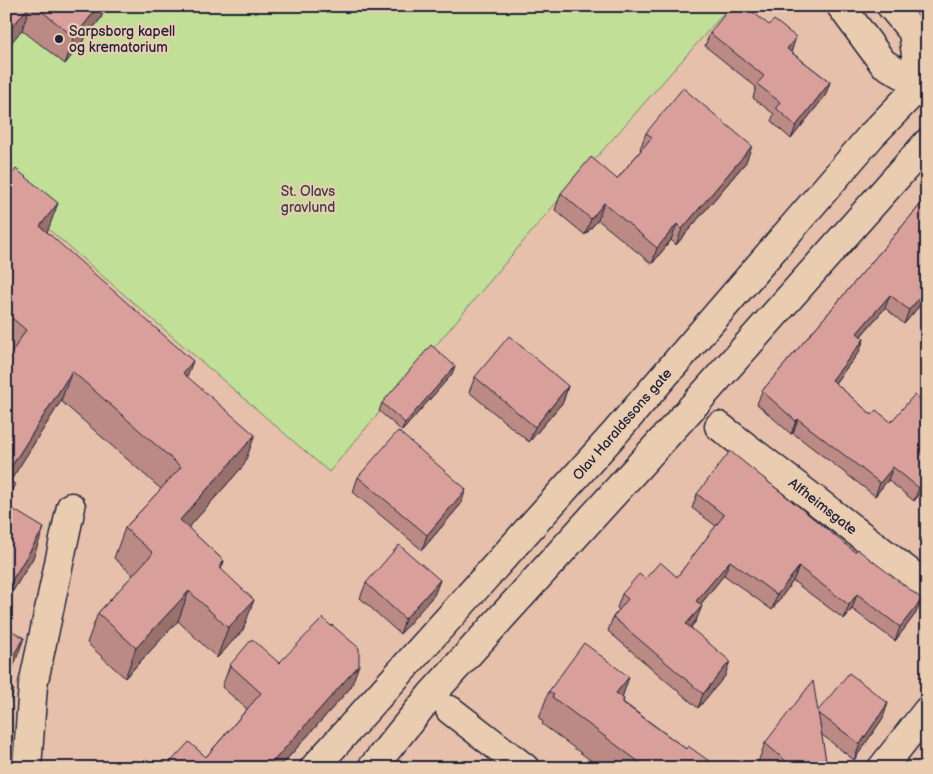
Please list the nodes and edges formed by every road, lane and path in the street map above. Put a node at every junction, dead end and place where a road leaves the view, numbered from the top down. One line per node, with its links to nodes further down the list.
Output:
1 (841, 6): 3 (main road)
2 (891, 6): 3 (main road)
3 (924, 86): 11 (main road, Olav Haraldssons gate)
4 (927, 142): 12 (main road)
5 (719, 426): 7 (main road, Alfheimsgate)
6 (71, 507): 10 (main road)
7 (927, 586)
8 (450, 710): 13 (main road)
9 (927, 711): 14 (main road)
10 (27, 768)
11 (314, 768)
12 (372, 768)
13 (525, 768)
14 (882, 768)

